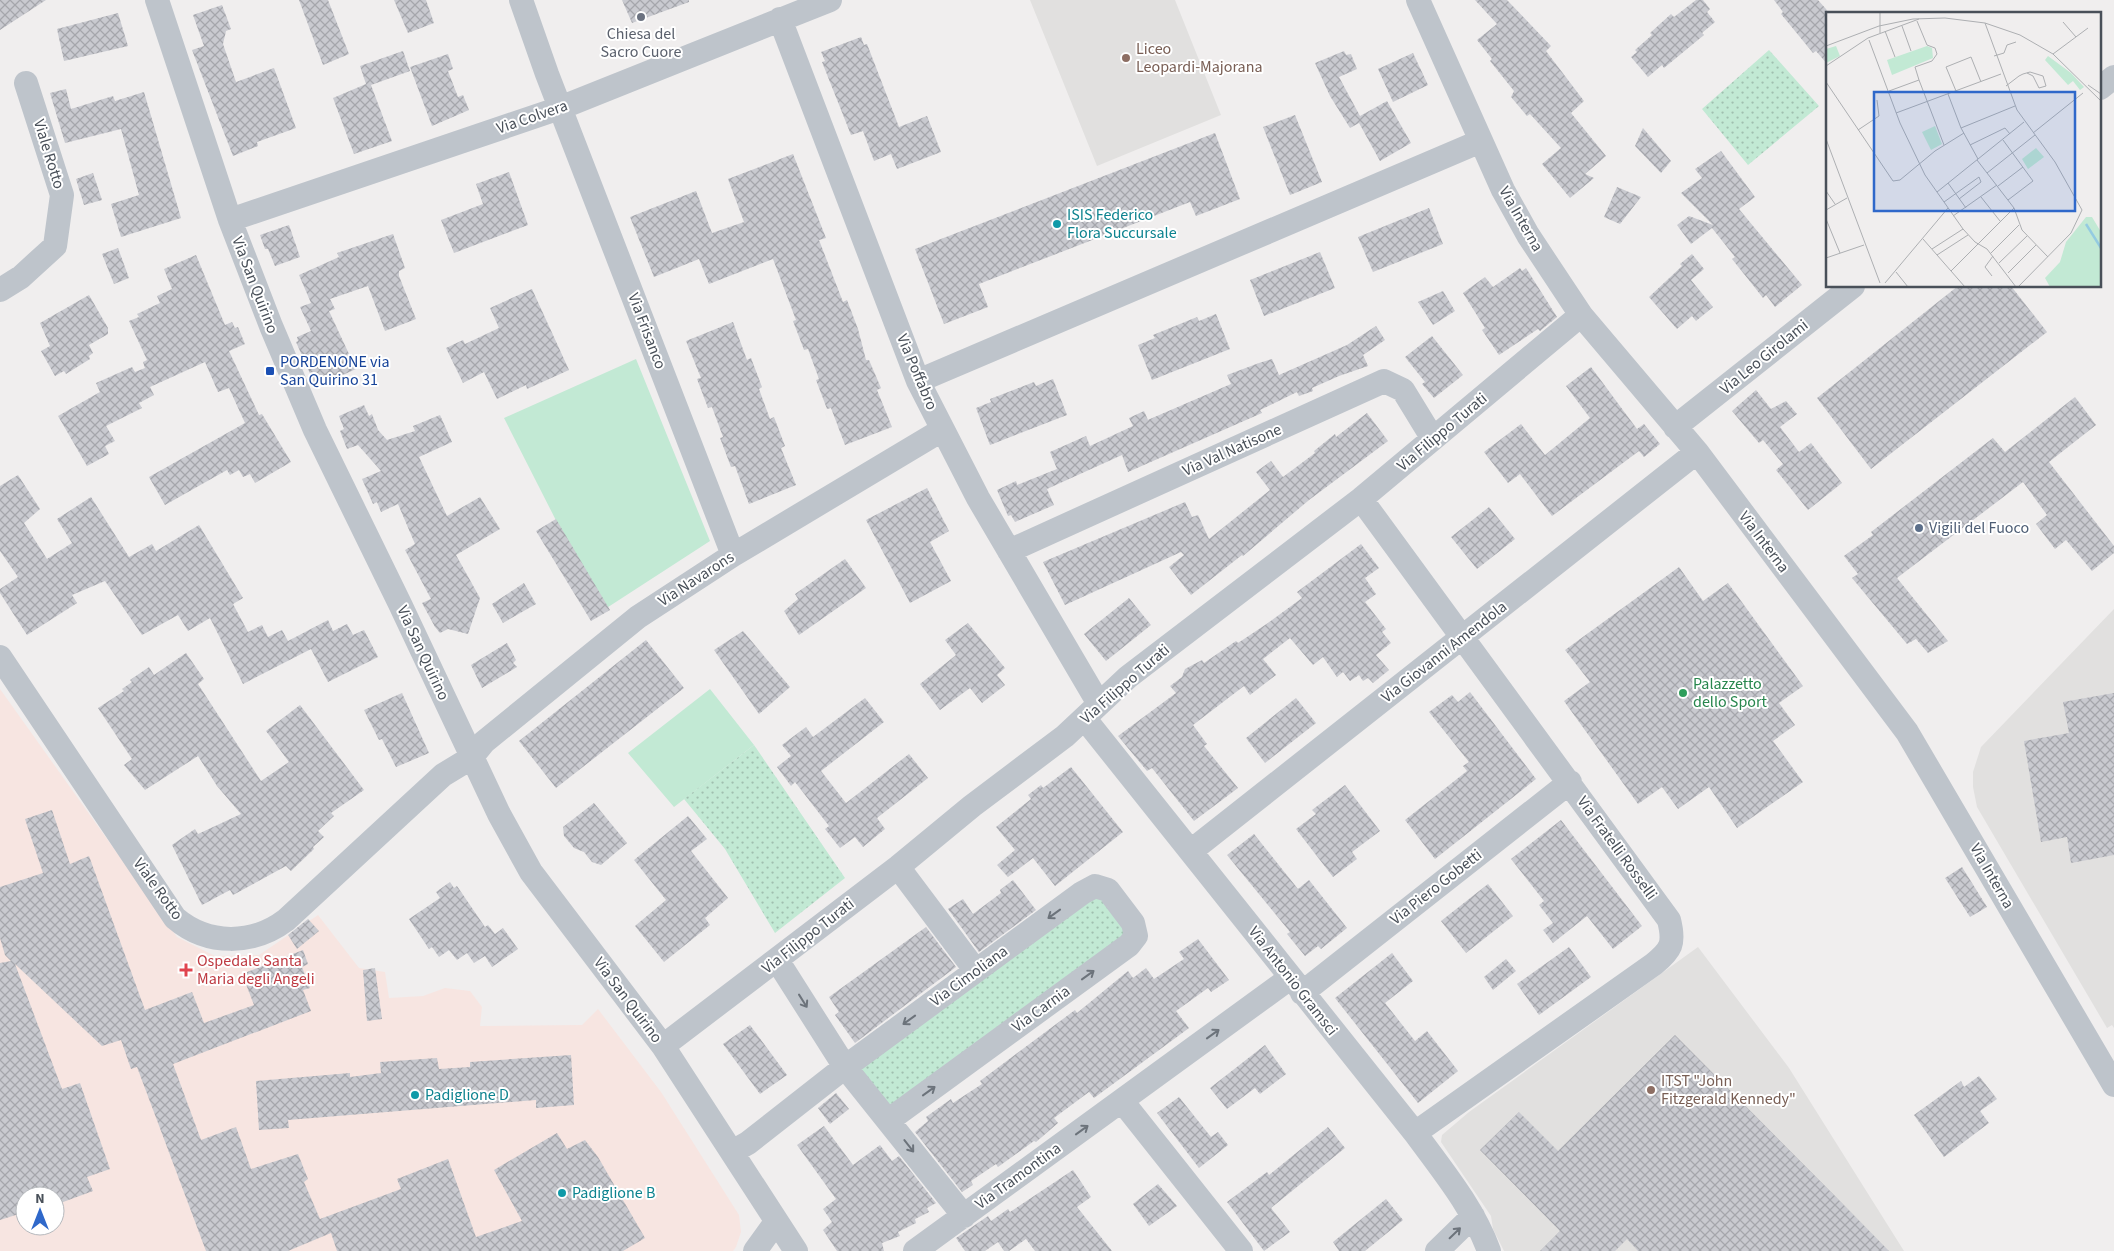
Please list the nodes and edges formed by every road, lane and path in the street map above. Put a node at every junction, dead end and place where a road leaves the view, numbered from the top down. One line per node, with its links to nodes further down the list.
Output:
1 (157, 0): 11 (street, Via San Quirino)
2 (521, 0): 9 (street, Via Frisanco)
3 (830, 0): 5 (street, Via Colvera)
4 (1418, 0): 10 (street, Via Interna)
5 (780, 19): 9 (street, Via Colvera); 15 (street, Via Poffabro)
6 (2114, 77): 8 (street)
7 (26, 84): 13 (street, Viale Rotto)
8 (2102, 86)
9 (560, 108): 11 (street, Via Colvera); 22 (street, Via Frisanco)
10 (1481, 142): 14 (street, Via Interna); 15 (street)
11 (230, 220): 26 (street, Via San Quirino)
12 (1850, 288): 16 (street, Via Leo Girolami)
13 (0, 290)
14 (1582, 315): 16 (street, Via Interna); 18 (street, Via Filippo Turati)
15 (918, 381): 17 (street, Via Poffabro)
16 (1675, 427): 19 (street, Via Interna)
17 (942, 430): 21 (street, Via Poffabro); 22 (street, Via Navarons)
18 (1433, 439): 20 (street, Via Filippo Turati); 21 (street, Via Val Natisone)
19 (1696, 452): 23 (street, Via Giovanni Amendola); 36 (street, Via Interna)
20 (1361, 499): 23 (street, Via Fratelli Rosselli); 25 (street, Via Filippo Turati)
21 (1009, 551): 25 (street, Via Poffabro)
22 (733, 555): 26 (street, Via Navarons)
23 (1462, 638): 27 (street, Via Fratelli Rosselli); 28 (street, Via Giovanni Amendola)
24 (0, 657): 26 (street, Viale Rotto)
25 (1092, 711): 28 (street, Via Antonio Gramsci); 29 (street, Via Filippo Turati)
26 (471, 758): 34 (street, Via San Quirino)
27 (1570, 782): 33 (street, Via Piero Gobetti); 39 (street, Via Fratelli Rosselli)
28 (1191, 851): 33 (street, Via Antonio Gramsci)
29 (898, 867): 31 (street, Via Filippo Turati); 32 (street)
30 (1095, 886): 32 (street, Via Cimoliana, one-way to 32); 38 (street, Via Carnia, one-way to 30)
31 (777, 960): 34 (street, Via Filippo Turati); 35 (street, one-way to 35)
32 (976, 971): 35 (street, Via Cimoliana, one-way to 35)
33 (1296, 985): 37 (street, Via Tramontina, one-way to 33); 39 (street, Via Antonio Gramsci)
34 (663, 1046): 40 (street, Via San Quirino)
35 (845, 1067): 38 (street); 40 (street, Via Cimoliana)
36 (2114, 1085)
37 (1122, 1101): 41 (street, Via Tramontina, one-way to 37); 47 (street)
38 (889, 1120): 41 (street, one-way to 41)
39 (1415, 1133): 42 (street, Via Antonio Gramsci)
40 (732, 1152): 43 (street, Via San Quirino)
41 (964, 1216): 46 (street, Via Tramontina)
42 (1473, 1216): 48 (street, one-way to 42); 49 (street, Via Antonio Gramsci)
43 (776, 1222): 44 (street); 45 (street, Via San Quirino)
44 (755, 1251)
45 (796, 1251)
46 (915, 1251)
47 (1241, 1251)
48 (1437, 1251)
49 (1489, 1251)

